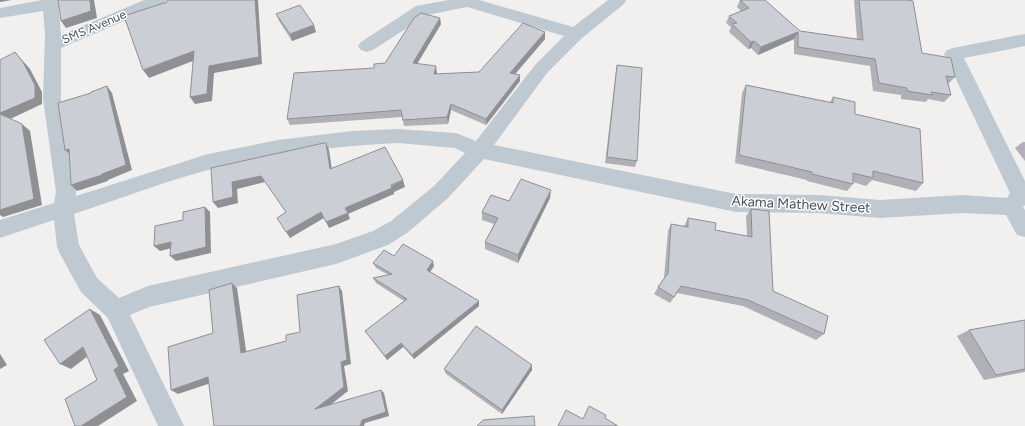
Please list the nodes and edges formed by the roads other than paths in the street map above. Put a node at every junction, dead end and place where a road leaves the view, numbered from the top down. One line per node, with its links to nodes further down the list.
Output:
1 (158, 0): 7 (street, SMS Avenue)
2 (618, 0): 5 (street)
3 (50, 2): 4 (street); 7 (street)
4 (0, 13)
5 (576, 34): 8 (street); 9 (street)
6 (1025, 40): 10 (street)
7 (53, 45): 11 (street)
8 (367, 46)
9 (480, 150): 10 (street, Akama Mathew Street); 11 (street, Akama Mathew Street); 14 (street)
10 (1019, 198): 12 (street)
11 (63, 208): 13 (street, Akama Mathew Street); 14 (street)
12 (1025, 228)
13 (0, 229)
14 (116, 310): 15 (street)
15 (171, 426)

